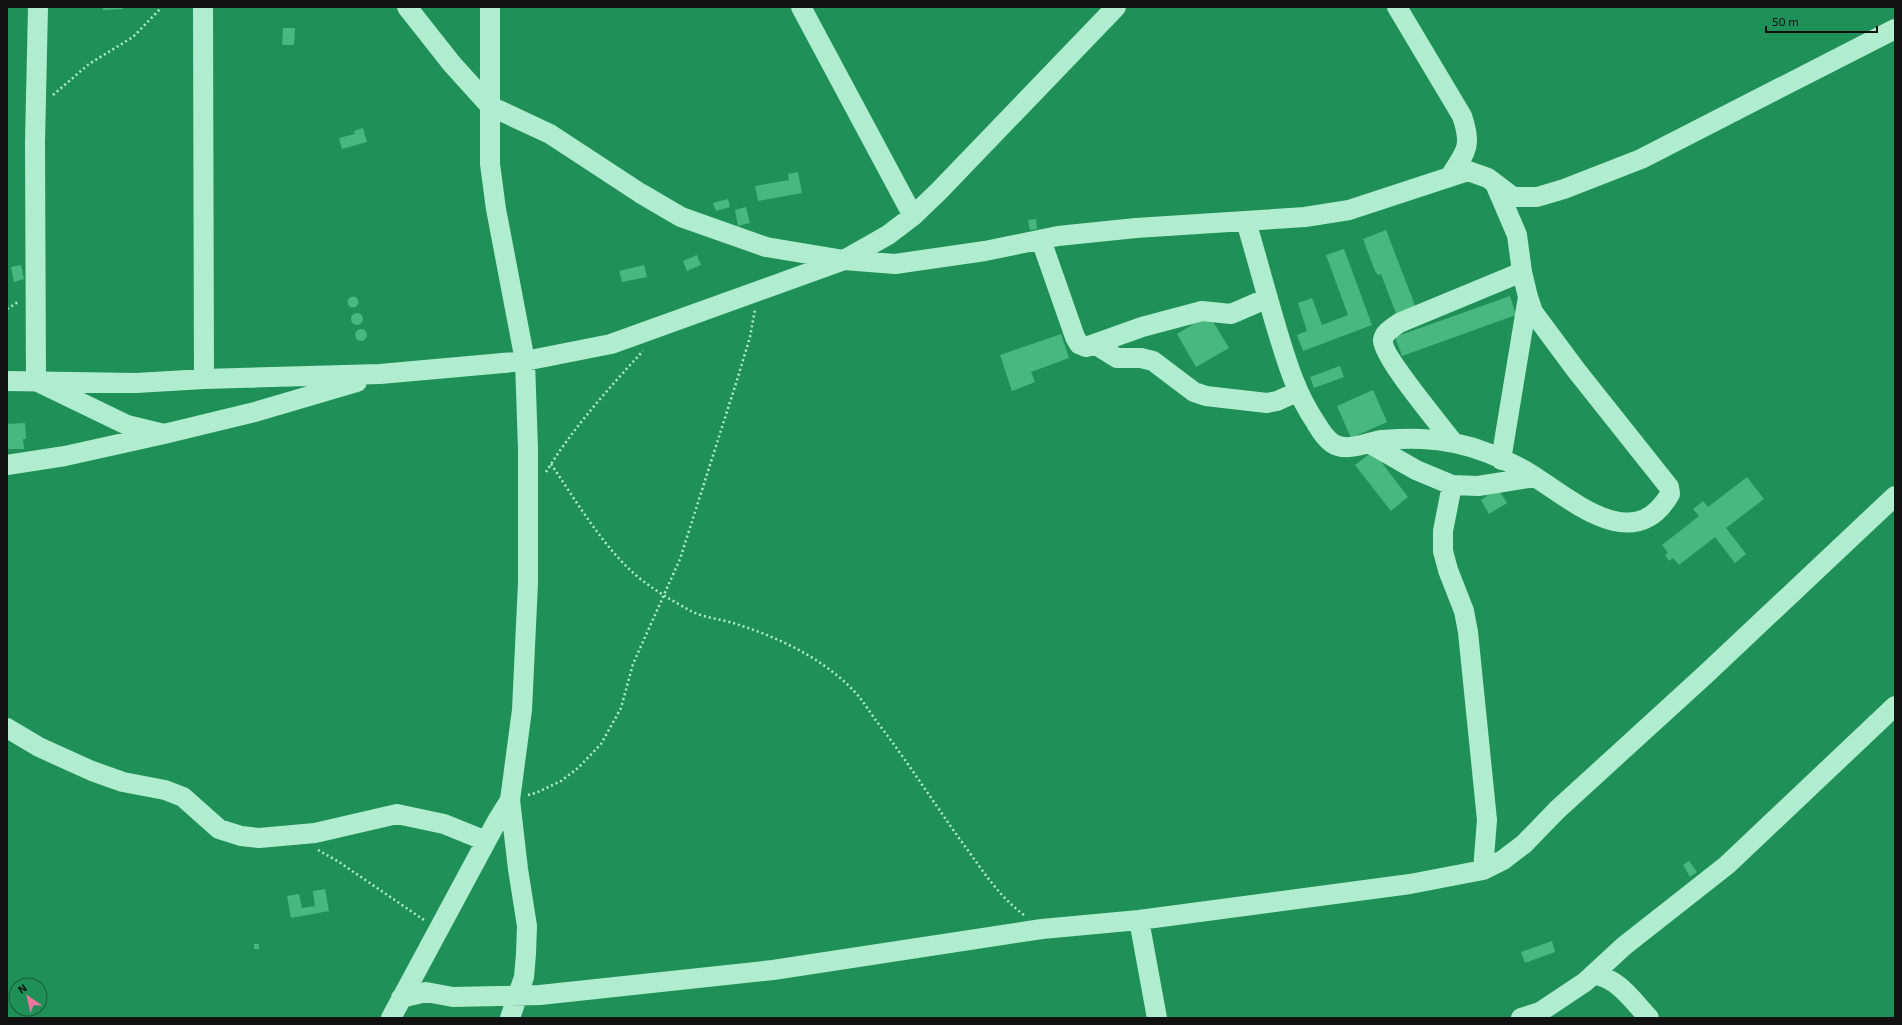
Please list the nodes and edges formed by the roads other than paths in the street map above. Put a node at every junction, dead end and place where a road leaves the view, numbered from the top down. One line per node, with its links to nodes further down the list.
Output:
1 (38, 7): 24 (street)
2 (203, 7): 22 (street)
3 (407, 7): 9 (street)
4 (490, 7): 9 (street)
5 (801, 7): 12 (street)
6 (1116, 7): 12 (street)
7 (1397, 7): 10 (street)
8 (1895, 29): 11 (street)
9 (490, 106): 15 (street); 20 (street)
10 (1450, 176): 11 (street); 13 (street)
11 (1496, 186): 16 (street)
12 (913, 216): 15 (street)
13 (1246, 221): 14 (street); 18 (street)
14 (1041, 240): 15 (street); 19 (street)
15 (844, 260): 20 (street)
16 (1522, 272): 17 (street); 27 (street)
17 (1528, 297): 29 (street); 31 (street)
18 (1268, 298): 19 (street); 25 (street)
19 (1096, 345): 25 (street)
20 (525, 361): 21 (street); 36 (street)
21 (380, 374): 22 (street); 26 (street)
22 (204, 378): 24 (street)
23 (7, 381): 24 (street)
24 (36, 381): 26 (street)
25 (1297, 392): 28 (street)
26 (164, 434): 30 (street)
27 (1452, 441): 28 (street); 29 (street)
28 (1369, 443): 32 (street)
29 (1501, 460): 31 (street)
30 (7, 465)
31 (1535, 477): 32 (street)
32 (1452, 485): 38 (street)
33 (1895, 496): 38 (street)
34 (1893, 710): 40 (street)
35 (7, 728): 37 (street)
36 (510, 800): 37 (street); 41 (street)
37 (486, 841): 42 (street)
38 (1483, 870): 39 (street)
39 (1139, 920): 41 (street); 45 (street)
40 (1594, 974): 46 (street); 47 (street)
41 (518, 997): 42 (street); 44 (street)
42 (401, 998): 43 (street)
43 (391, 1018)
44 (510, 1018)
45 (1157, 1018)
46 (1522, 1018)
47 (1649, 1018)

